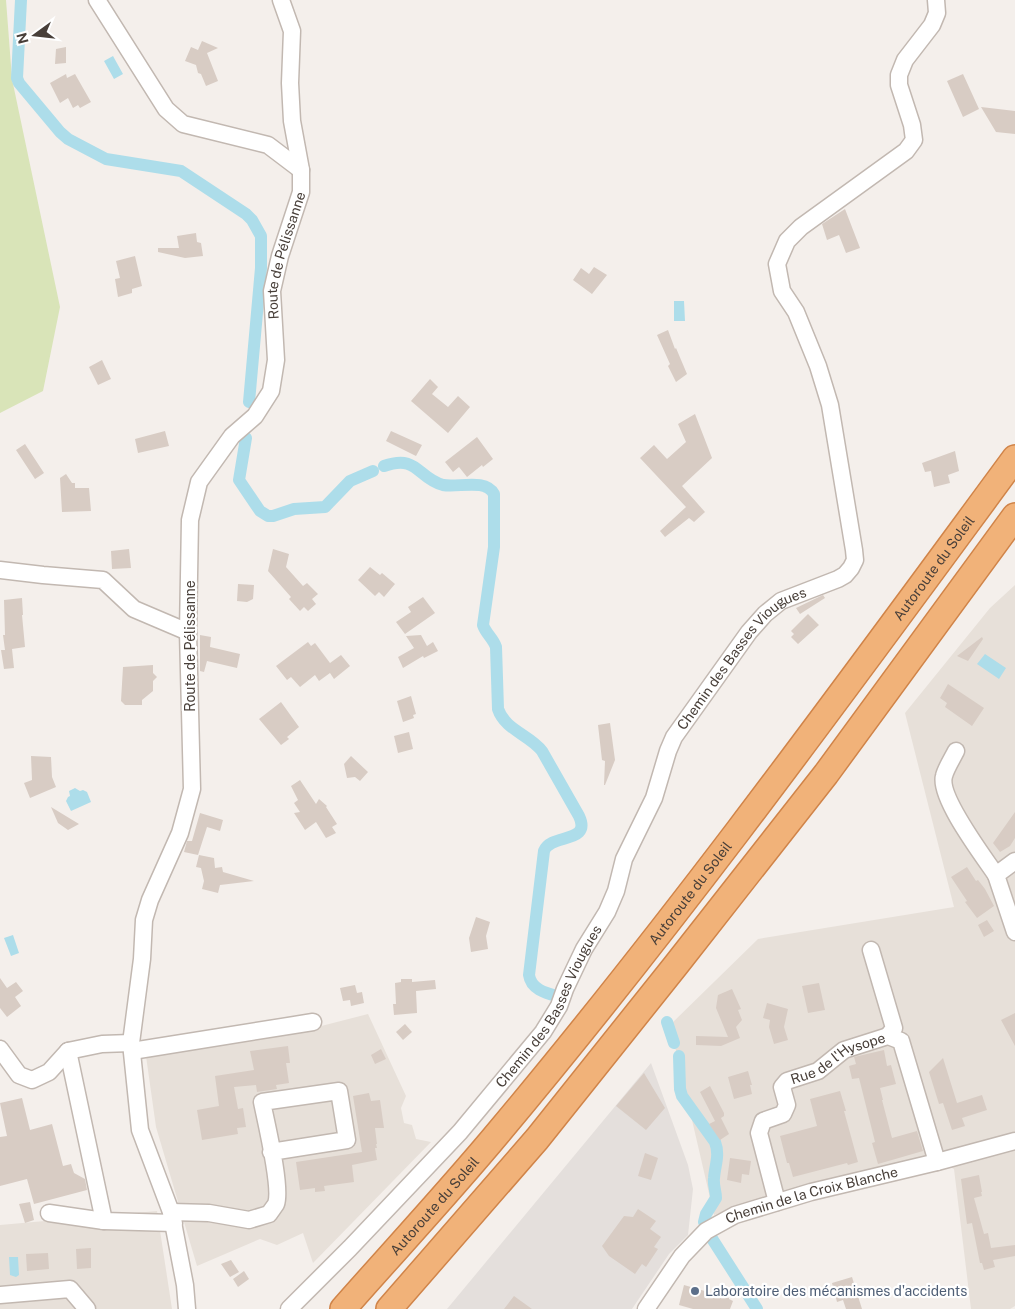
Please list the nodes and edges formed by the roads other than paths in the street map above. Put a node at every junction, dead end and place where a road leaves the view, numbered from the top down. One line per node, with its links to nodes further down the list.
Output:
1 (97, 0): 4 (street)
2 (281, 0): 4 (street, Route de Pélissanne)
3 (936, 0): 29 (street, Chemin des Basses Viougues)
4 (302, 170): 8 (street, Route de Pélissanne)
5 (1015, 458): 30 (highway, Autoroute du Soleil)
6 (1015, 516): 31 (highway)
7 (0, 570): 8 (street)
8 (188, 632): 16 (street, Route de Pélissanne)
9 (956, 751): 11 (street)
10 (1015, 861): 11 (street)
11 (996, 875): 12 (street)
12 (1015, 932)
13 (870, 950): 15 (street)
14 (313, 1022): 16 (street)
15 (888, 1036): 21 (street, Rue de l'Hysope); 22 (street, Rue de l'Hysope)
16 (132, 1047): 18 (street); 24 (street, Route de Pélissanne)
17 (0, 1049): 18 (street)
18 (68, 1051): 25 (street)
19 (1015, 1141): 21 (street, Chemin de la Croix Blanche)
20 (271, 1152): 20 (street); 24 (street)
21 (936, 1162): 22 (street, Chemin de la Croix Blanche)
22 (776, 1202): 32 (street, Chemin de la Croix Blanche)
23 (50, 1213): 25 (street)
24 (172, 1218): 25 (street); 28 (street, Route de Pélissanne)
25 (104, 1221)
26 (0, 1295): 27 (street)
27 (87, 1309)
28 (187, 1309)
29 (289, 1309)
30 (343, 1309)
31 (389, 1309)
32 (646, 1309)

